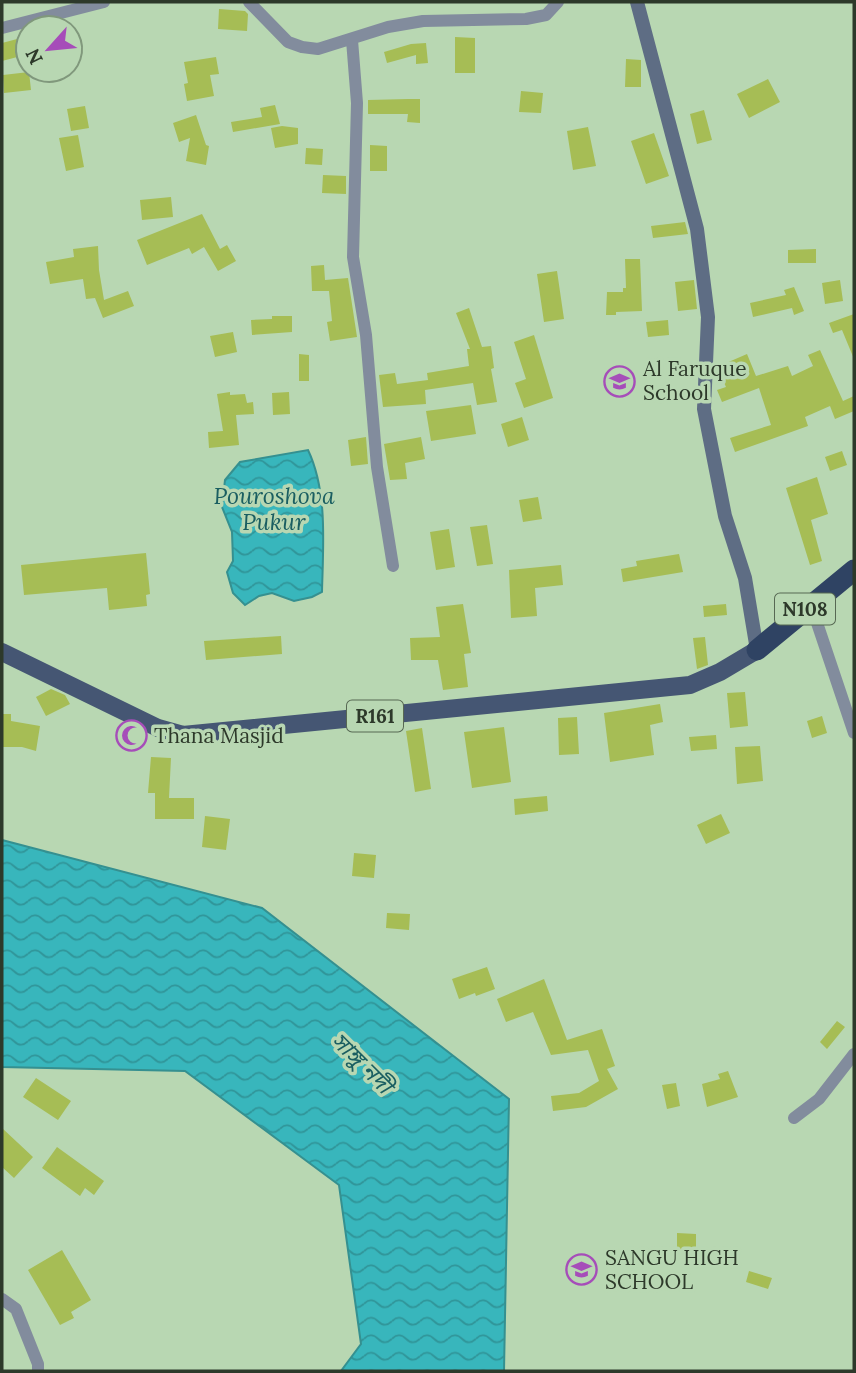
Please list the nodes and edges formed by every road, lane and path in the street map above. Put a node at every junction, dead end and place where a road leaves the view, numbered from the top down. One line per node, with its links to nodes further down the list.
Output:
1 (104, 2): 5 (street)
2 (249, 2): 6 (street)
3 (558, 2): 6 (street)
4 (637, 2): 10 (main road)
5 (2, 27)
6 (352, 40): 7 (street)
7 (393, 566)
8 (854, 570): 9 (highway, N108)
9 (811, 605): 10 (highway, N108); 12 (street)
10 (757, 650): 11 (main road, R161)
11 (2, 652)
12 (854, 733)
13 (854, 1054): 14 (street)
14 (794, 1118)
15 (2, 1299): 16 (street)
16 (38, 1371)

